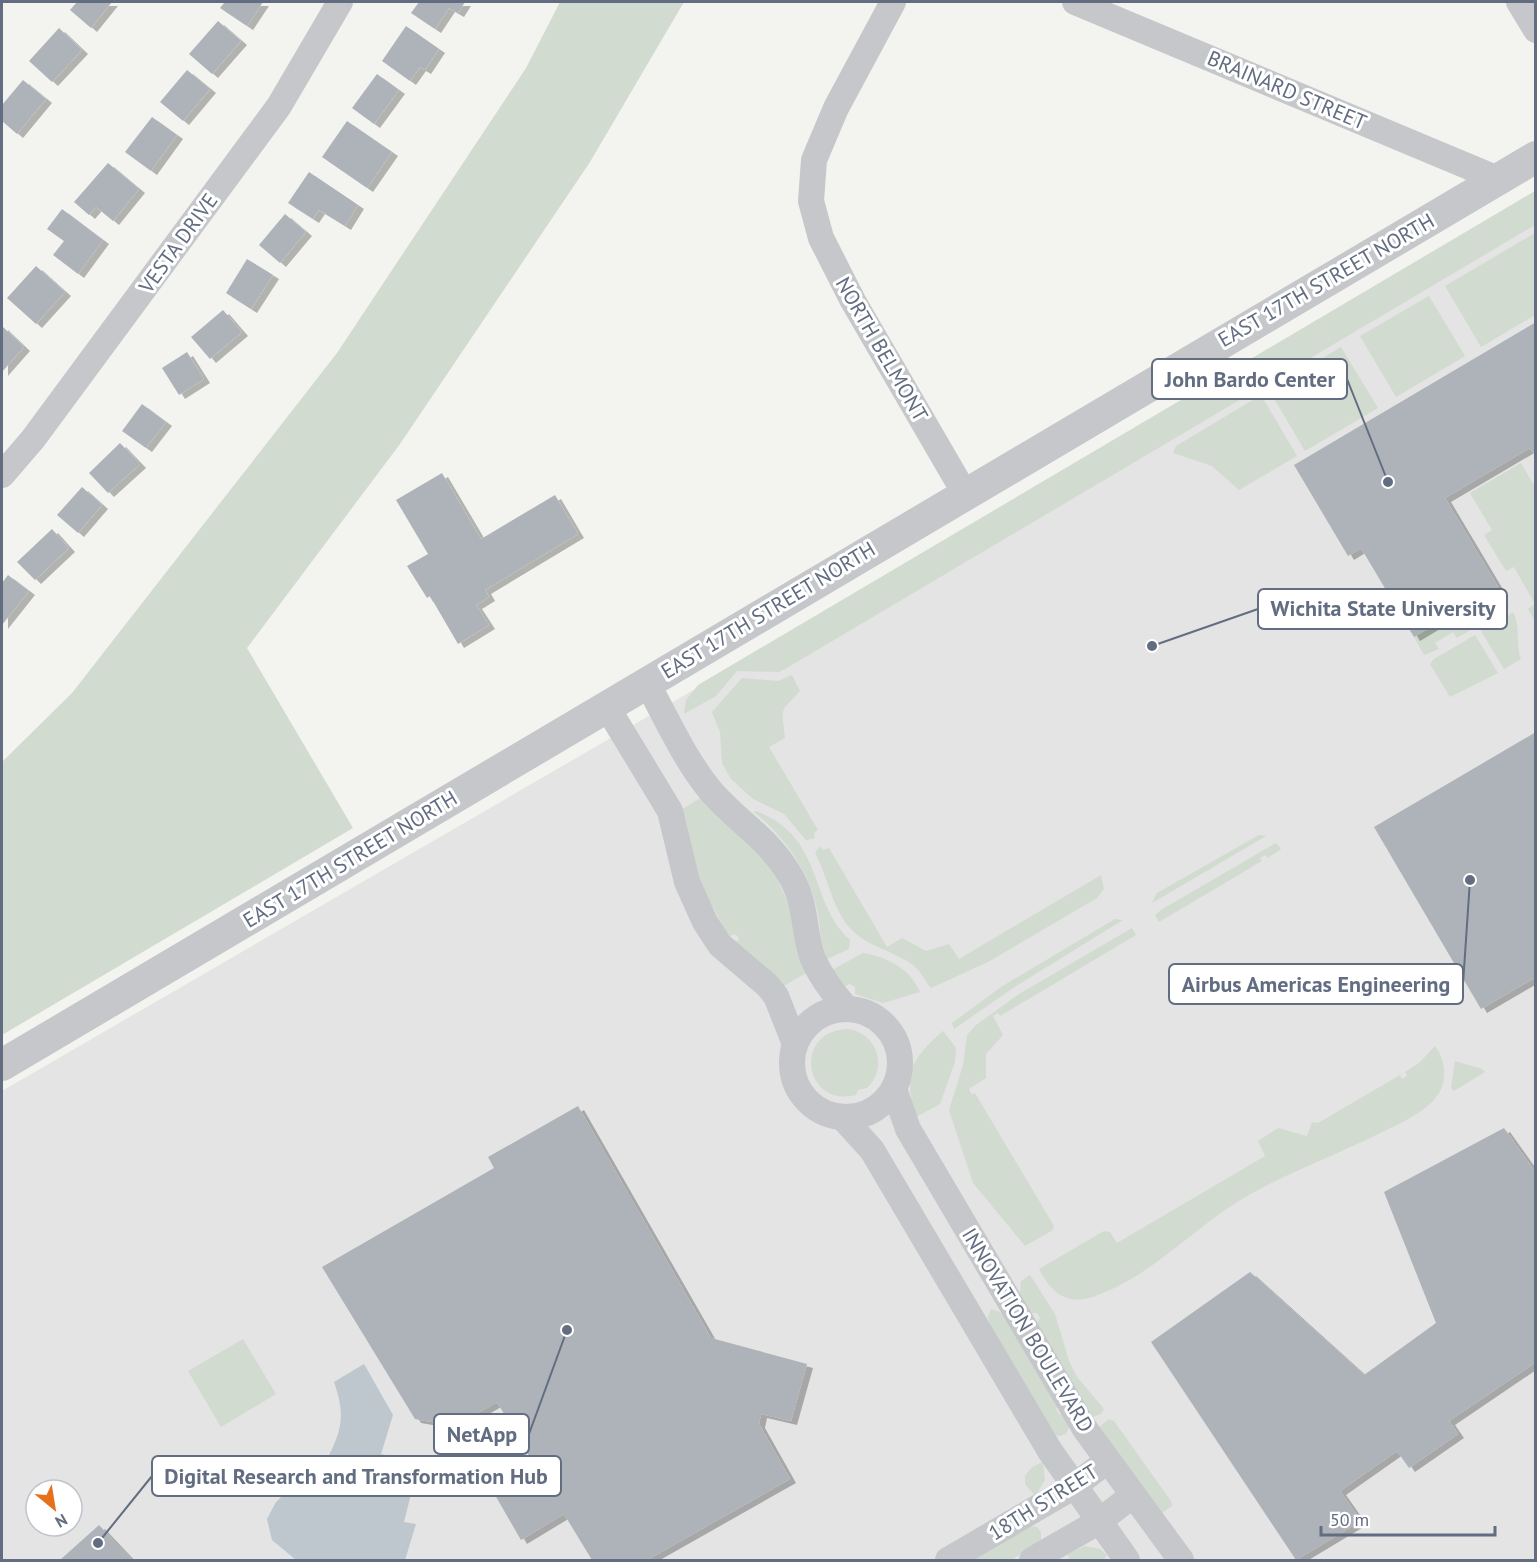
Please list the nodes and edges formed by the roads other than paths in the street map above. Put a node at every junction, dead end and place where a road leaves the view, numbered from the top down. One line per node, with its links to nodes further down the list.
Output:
1 (340, 2): 8 (street, VESTA DRIVE)
2 (892, 2): 9 (street, NORTH BELMONT)
3 (1076, 2): 7 (street, BRAINARD STREET)
4 (1518, 2): 5 (street)
5 (1536, 30)
6 (1536, 157): 7 (street, EAST 17TH STREET NORTH)
7 (1498, 179): 9 (street, EAST 17TH STREET NORTH)
8 (2, 475)
9 (964, 492): 10 (street, EAST 17TH STREET NORTH)
10 (647, 683): 11 (street, EAST 17TH STREET NORTH); 12 (street)
11 (607, 707): 13 (street, INNOVATION BOULEVARD); 14 (street, EAST 17TH STREET NORTH)
12 (846, 1008): 13 (street); 15 (street)
13 (795, 1044): 16 (street, INNOVATION BOULEVARD)
14 (2, 1065)
15 (894, 1089): 16 (street); 17 (street, INNOVATION BOULEVARD)
16 (842, 1117): 18 (street, INNOVATION BOULEVARD)
17 (1107, 1461): 18 (street, 18TH STREET); 19 (street, INNOVATION BOULEVARD)
18 (1073, 1487): 20 (street, INNOVATION BOULEVARD); 21 (street, 18TH STREET)
19 (1132, 1496): 20 (street, 18TH STREET); 24 (street, INNOVATION BOULEVARD)
20 (1098, 1522): 22 (street, 18TH STREET); 23 (street, INNOVATION BOULEVARD)
21 (948, 1560)
22 (1032, 1560)
23 (1127, 1560)
24 (1181, 1560)

